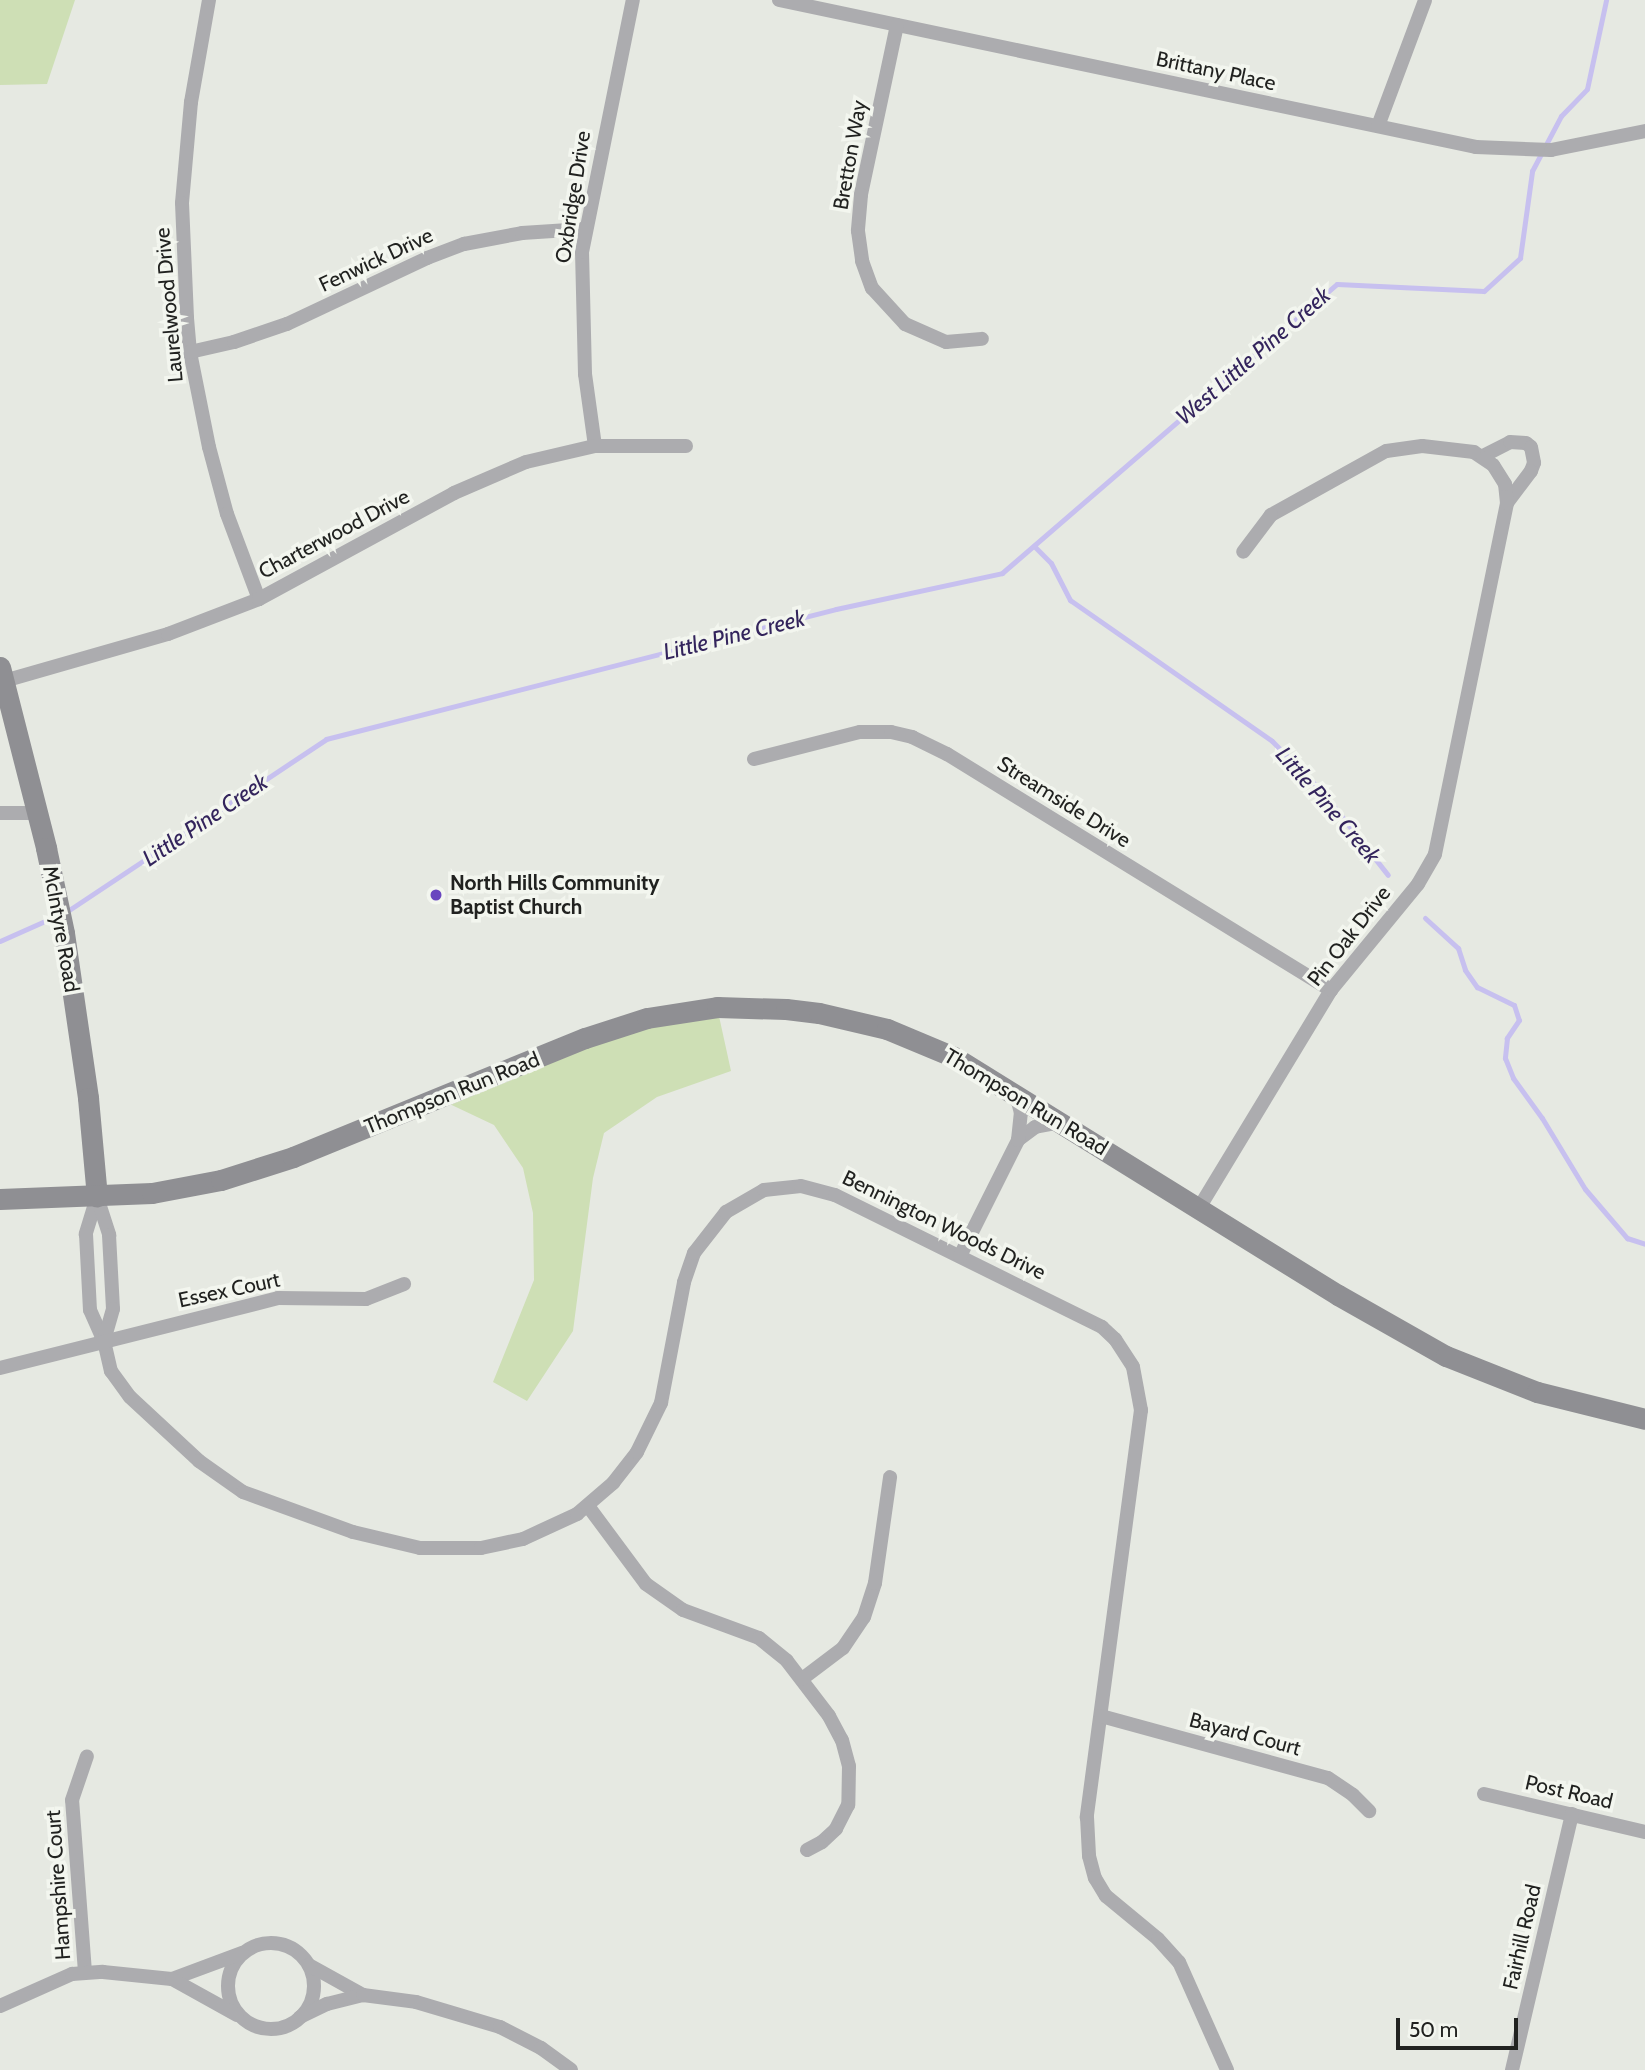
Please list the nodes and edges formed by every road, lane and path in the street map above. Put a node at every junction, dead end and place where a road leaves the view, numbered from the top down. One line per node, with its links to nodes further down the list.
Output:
1 (209, 0): 10 (street, Laurelwood Drive)
2 (633, 0): 8 (street, Oxbridge Drive)
3 (779, 0): 5 (street, Brittany Place)
4 (1425, 0): 6 (street)
5 (897, 25): 6 (street, Brittany Place); 9 (street, Bretton Way)
6 (1378, 126): 7 (street, Brittany Place)
7 (1645, 131)
8 (584, 229): 10 (street, Fenwick Drive); 11 (street, Oxbridge Drive)
9 (982, 339)
10 (190, 352): 16 (street, Laurelwood Drive)
11 (595, 446): 12 (street, Charterwood Drive); 16 (street, Charterwood Drive)
12 (686, 446)
13 (1483, 456): 14 (street, Pin Oak Drive); 14 (street, Pin Oak Drive); 15 (street)
14 (1507, 503): 21 (street, Pin Oak Drive)
15 (1242, 552)
16 (259, 599): 17 (street, Charterwood Drive)
17 (2, 674): 20 (street, McIntyre Road)
18 (754, 759): 21 (street, Streamside Drive)
19 (0, 813): 20 (street)
20 (38, 813): 25 (street, McIntyre Road)
21 (1331, 990): 27 (street, Pin Oak Drive)
22 (1016, 1094): 23 (street, Thompson Run Road); 24 (street); 25 (street, Thompson Run Road)
23 (1061, 1122): 24 (street); 27 (street, Thompson Run Road)
24 (1018, 1140): 28 (street)
25 (97, 1197): 26 (street, Thompson Run Road); 30 (street, McIntyre Road); 30 (street, McIntyre Road)
26 (0, 1199)
27 (1199, 1208): 32 (street, Thompson Run Road)
28 (960, 1256): 34 (street, Bennington Woods Drive); 36 (street, Bennington Woods Drive)
29 (404, 1284): 30 (street, Essex Court)
30 (104, 1341): 31 (street); 34 (street, Bennington Woods Drive)
31 (0, 1368)
32 (1645, 1419)
33 (890, 1476): 35 (street)
34 (588, 1506): 35 (street)
35 (802, 1679): 42 (street)
36 (1101, 1716): 39 (street, Bayard Court); 52 (street, Bennington Woods Drive)
37 (88, 1756): 45 (street, Hampshire Court)
38 (1484, 1794): 40 (street, Post Road)
39 (1369, 1811)
40 (1572, 1814): 41 (street, Post Road); 53 (street, Fairhill Road)
41 (1645, 1832)
42 (807, 1850)
43 (245, 1951): 44 (street); 46 (street); 50 (street)
44 (308, 1964): 47 (street); 49 (street)
45 (85, 1972): 46 (street); 48 (street)
46 (172, 1979): 50 (street)
47 (363, 1995): 49 (street); 51 (street)
48 (0, 2006)
49 (300, 2017): 50 (street)
50 (245, 2020)
51 (571, 2070)
52 (1227, 2070)
53 (1512, 2070)

